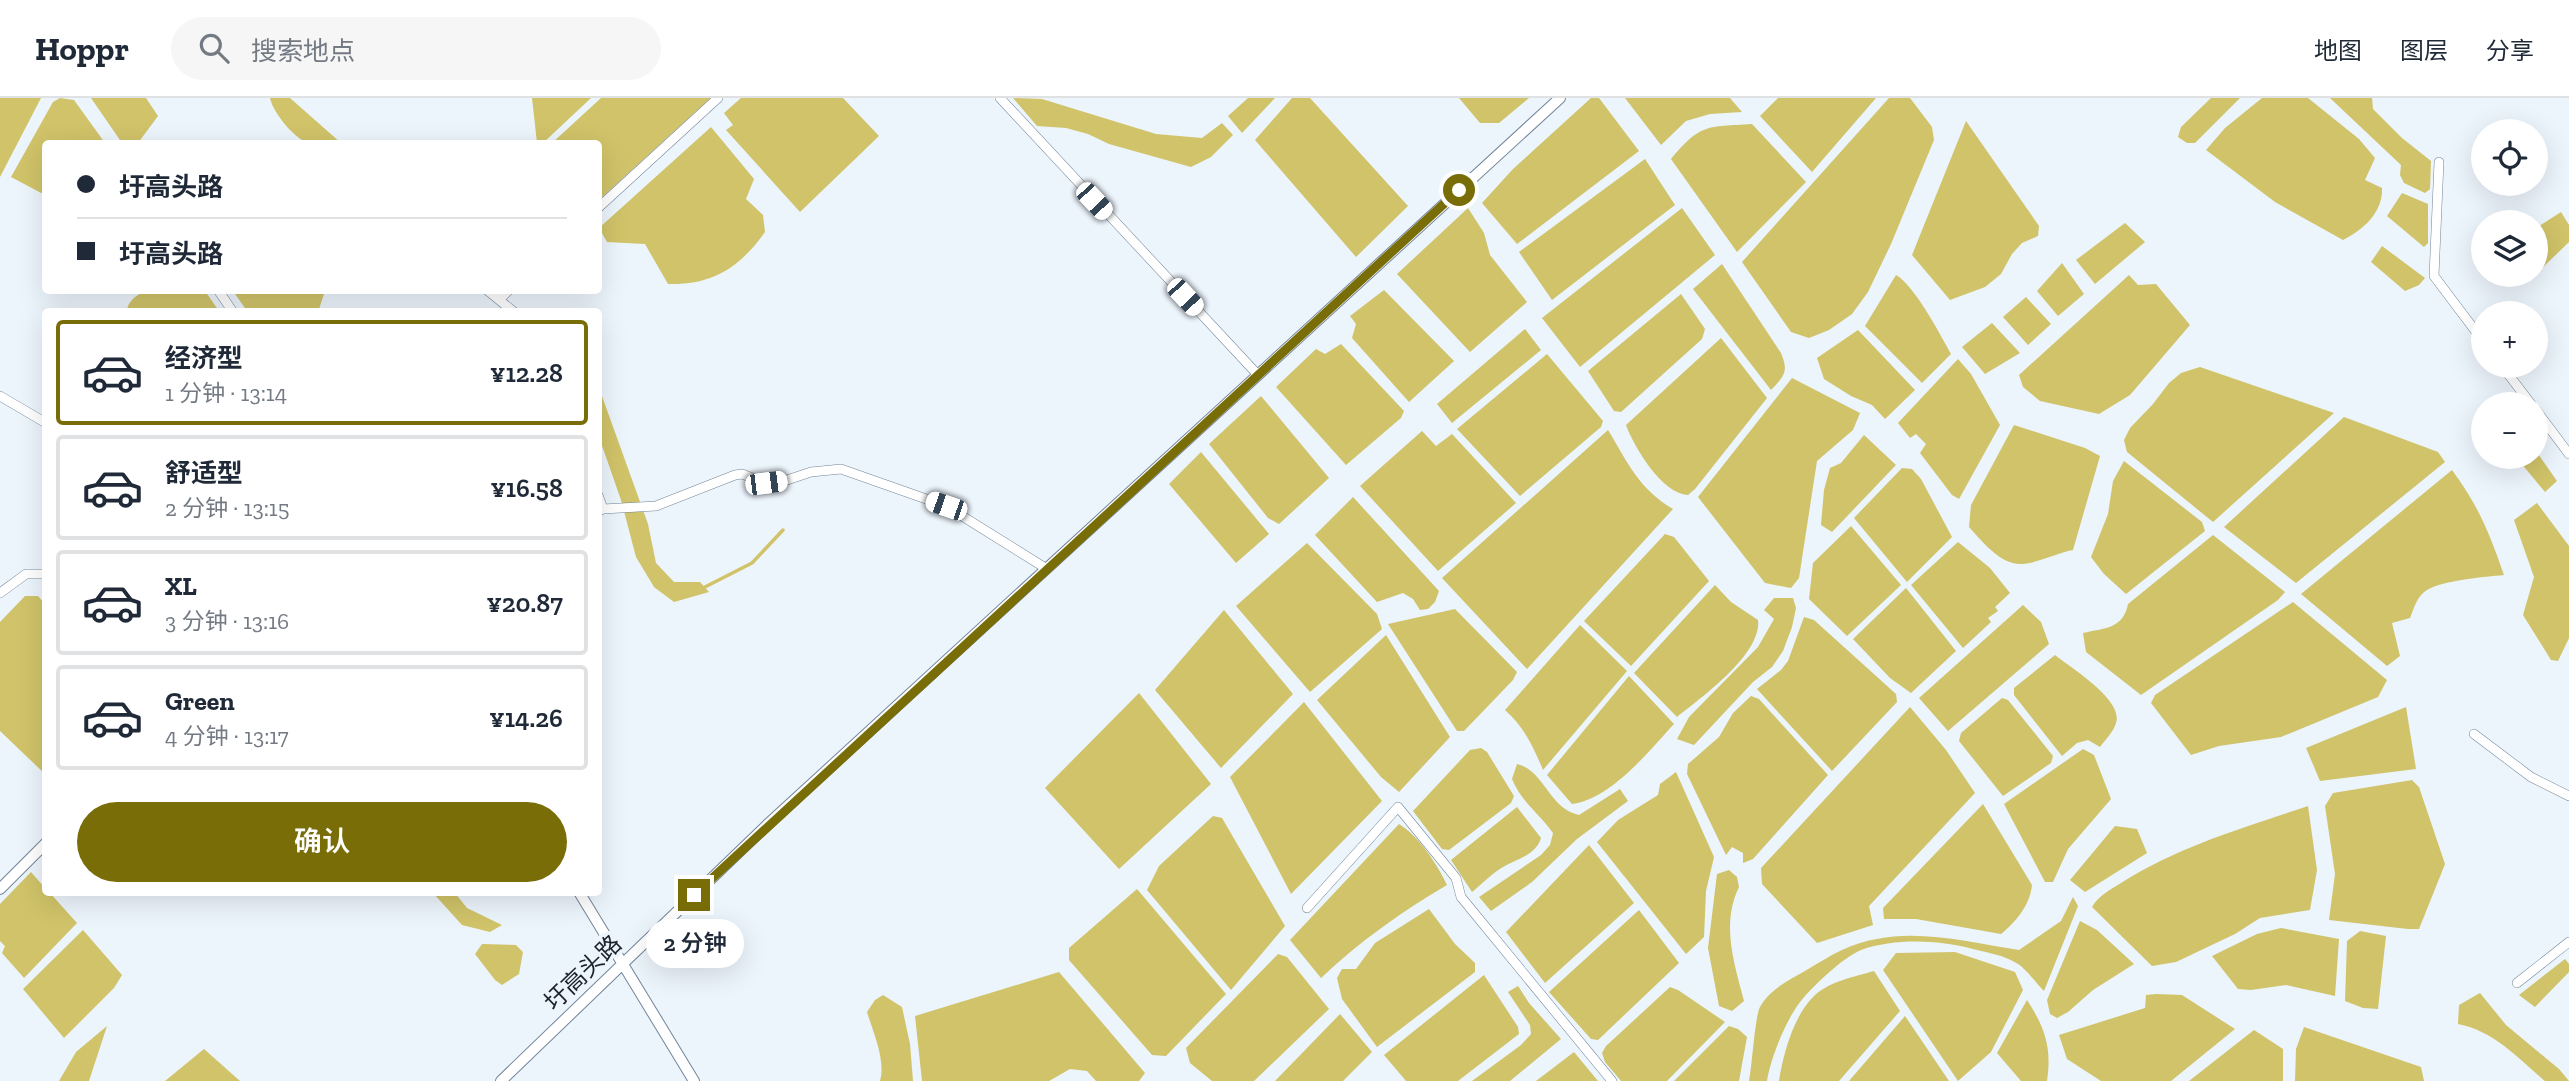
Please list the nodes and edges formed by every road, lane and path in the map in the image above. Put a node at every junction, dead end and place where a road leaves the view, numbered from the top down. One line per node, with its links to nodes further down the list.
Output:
1 (718, 98): 5 (street)
2 (1000, 98): 7 (street)
3 (1560, 98): 7 (street, 圩高头路)
4 (2439, 162): 6 (street)
5 (602, 204)
6 (2471, 325)
7 (1258, 375): 15 (street, 圩高头路)
8 (2511, 378): 9 (street)
9 (2522, 392)
10 (0, 396): 11 (street)
11 (42, 421)
12 (2548, 426): 13 (street)
13 (2569, 454)
14 (602, 511): 15 (street)
15 (1047, 569): 25 (street, 圩高头路)
16 (42, 574): 17 (street)
17 (0, 593)
18 (2474, 734): 19 (street)
19 (2569, 796)
20 (42, 847): 21 (street)
21 (0, 888)
22 (581, 896): 25 (street)
23 (1307, 908): 29 (street)
24 (2569, 942): 26 (street)
25 (621, 965): 27 (street, 圩高头路); 28 (street)
26 (2517, 983)
27 (501, 1081)
28 (694, 1081)
29 (1612, 1081)

